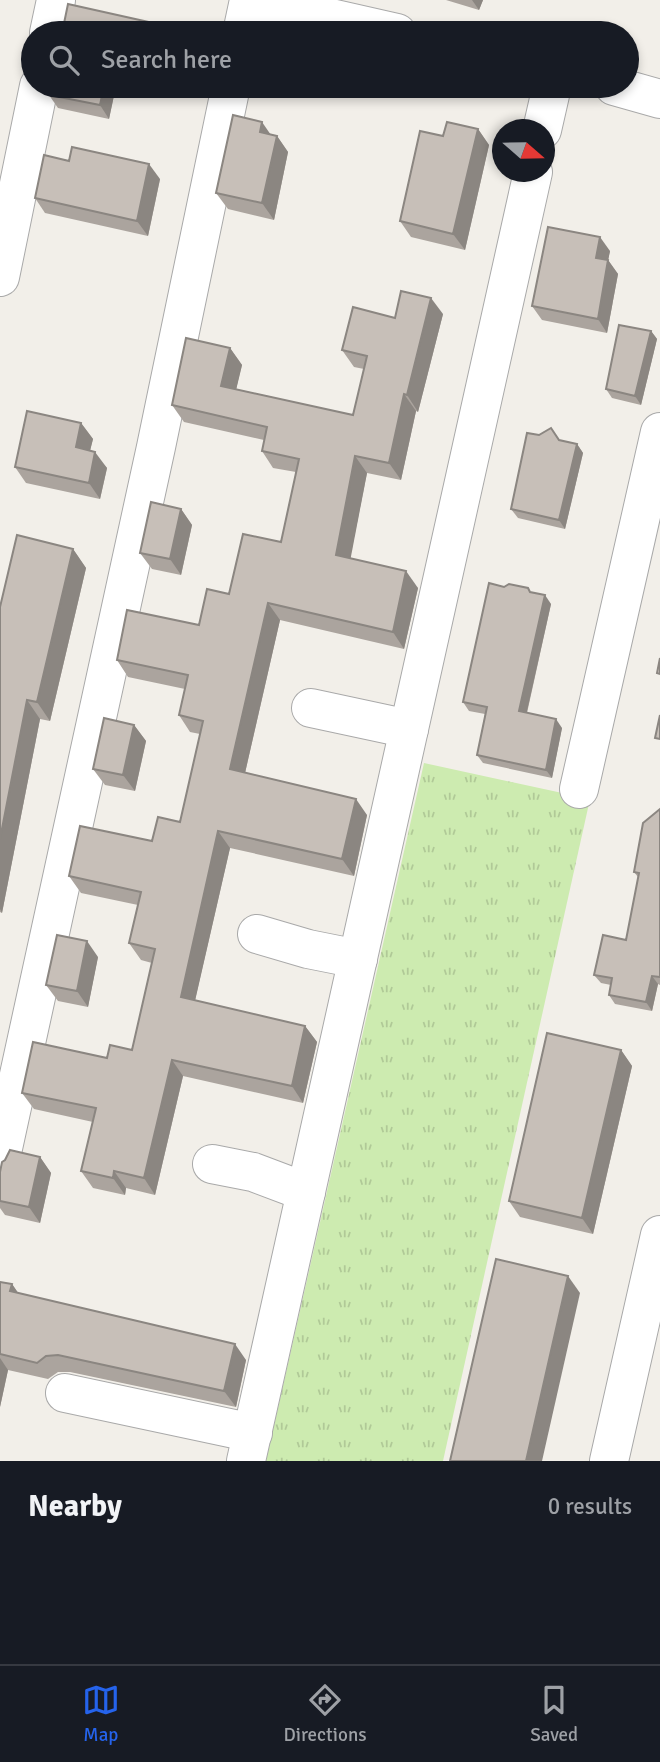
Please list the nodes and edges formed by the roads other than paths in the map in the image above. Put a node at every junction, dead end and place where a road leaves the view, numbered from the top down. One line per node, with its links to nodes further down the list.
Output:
1 (56, 0): 3 (street)
2 (250, 0): 4 (street); 5 (street)
3 (52, 21)
4 (245, 21)
5 (344, 21)
6 (639, 93): 10 (street)
7 (37, 98): 13 (street)
8 (229, 98): 20 (street)
9 (549, 98): 11 (street)
10 (660, 99)
11 (544, 119)
12 (531, 182): 16 (street)
13 (0, 277)
14 (660, 432): 17 (street)
15 (311, 708): 16 (street)
16 (409, 729): 19 (street)
17 (579, 789)
18 (257, 934): 19 (street)
19 (358, 960): 22 (street)
20 (0, 1161)
21 (212, 1164): 22 (street)
22 (306, 1192): 25 (street)
23 (660, 1235): 26 (street)
24 (65, 1393): 25 (street)
25 (249, 1447)
26 (609, 1461)

